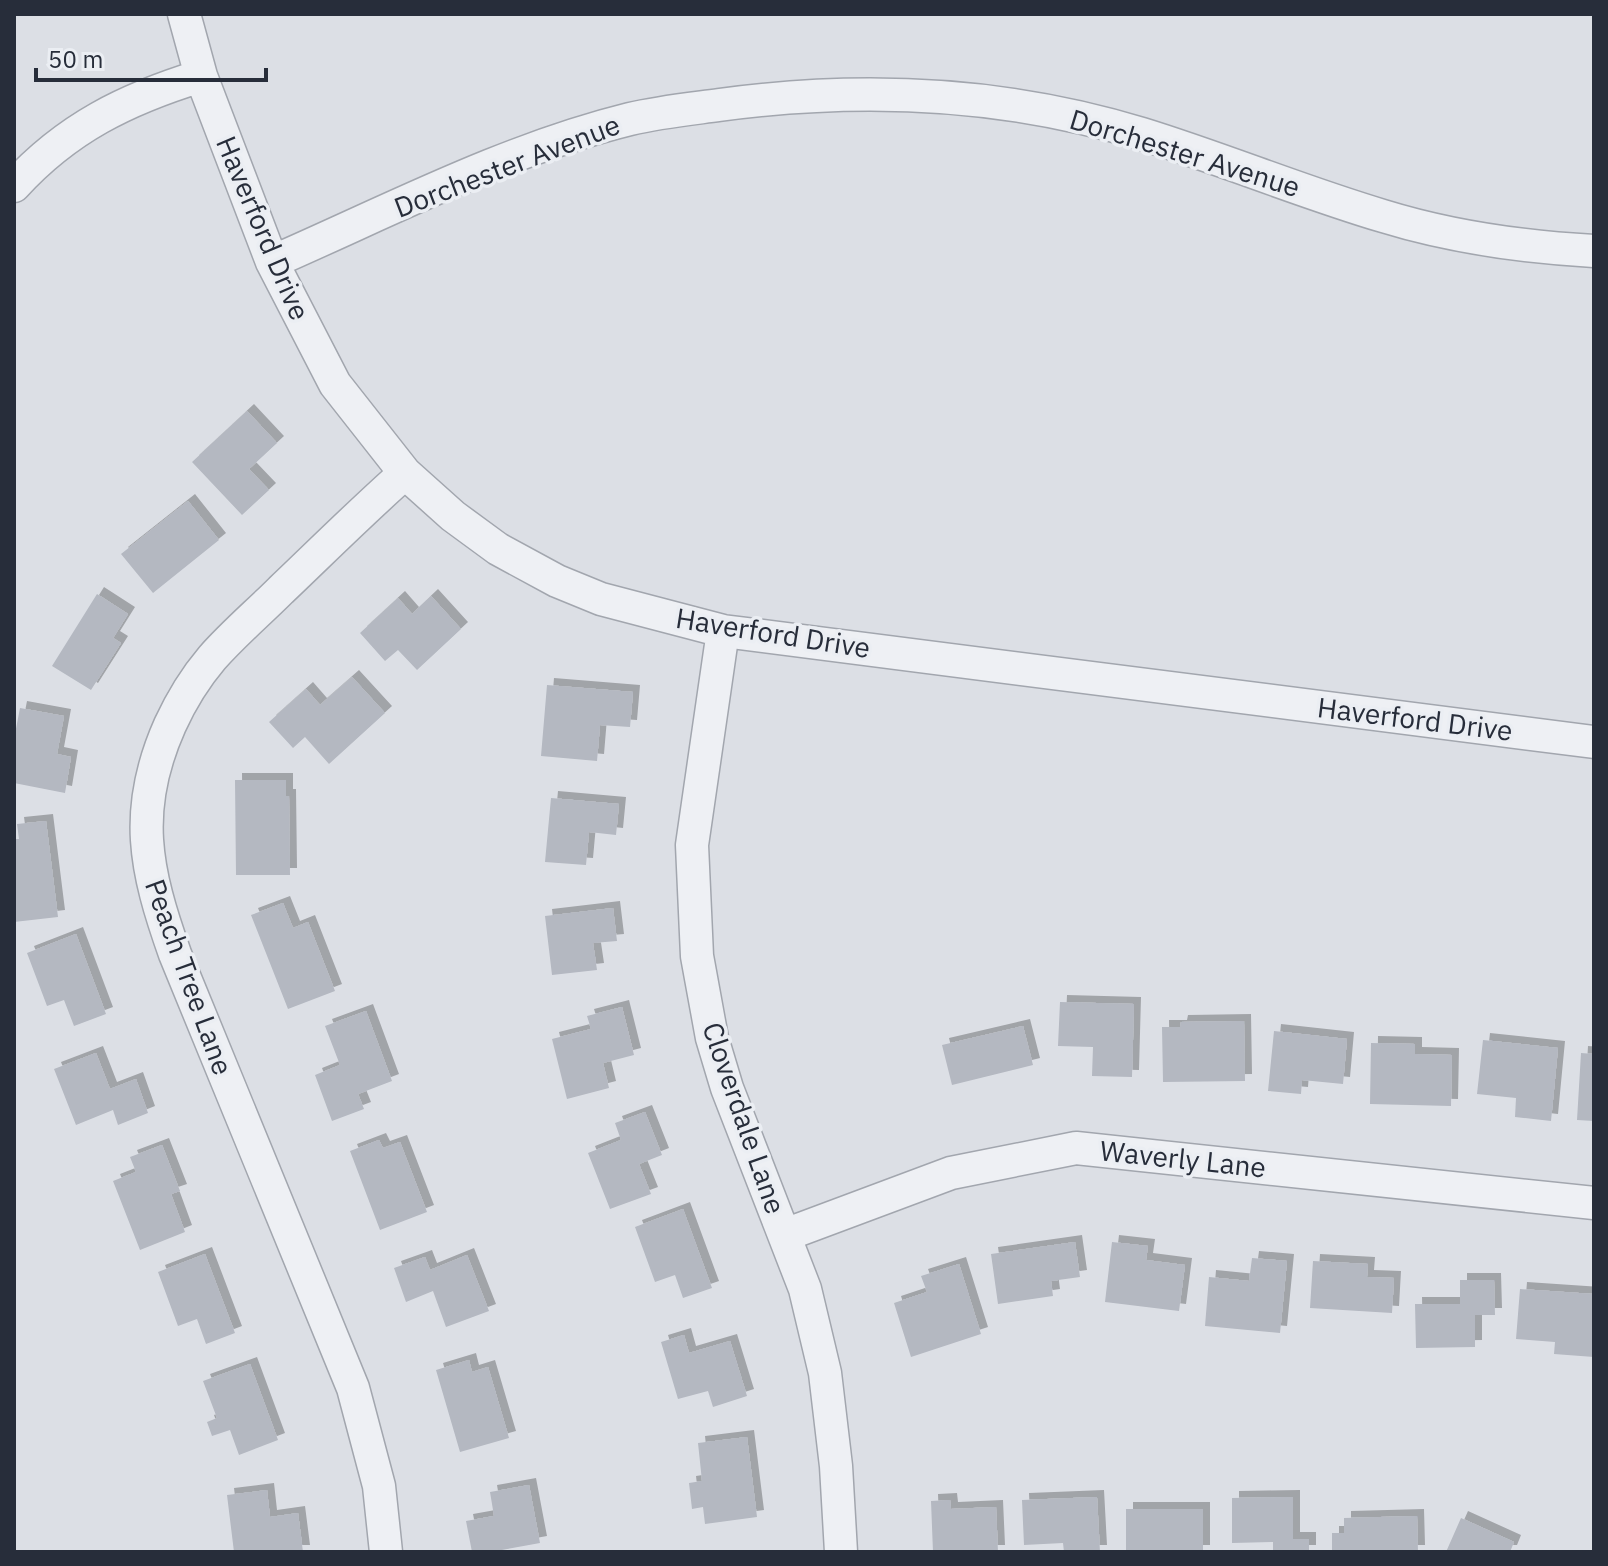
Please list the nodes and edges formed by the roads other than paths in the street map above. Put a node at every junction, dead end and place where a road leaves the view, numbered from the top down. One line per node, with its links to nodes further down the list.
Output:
1 (184, 14): 2 (street, Haverford Drive)
2 (201, 76): 3 (street); 5 (street, Haverford Drive)
3 (14, 186)
4 (1594, 251): 5 (street, Dorchester Avenue)
5 (272, 262): 6 (street, Haverford Drive)
6 (405, 473): 7 (street, Haverford Drive); 11 (street, Peach Tree Lane)
7 (723, 631): 8 (street, Haverford Drive); 10 (street, Cloverdale Lane)
8 (1594, 742)
9 (1594, 1203): 10 (street, Waverly Lane)
10 (785, 1235): 12 (street, Cloverdale Lane)
11 (386, 1552)
12 (841, 1552)

